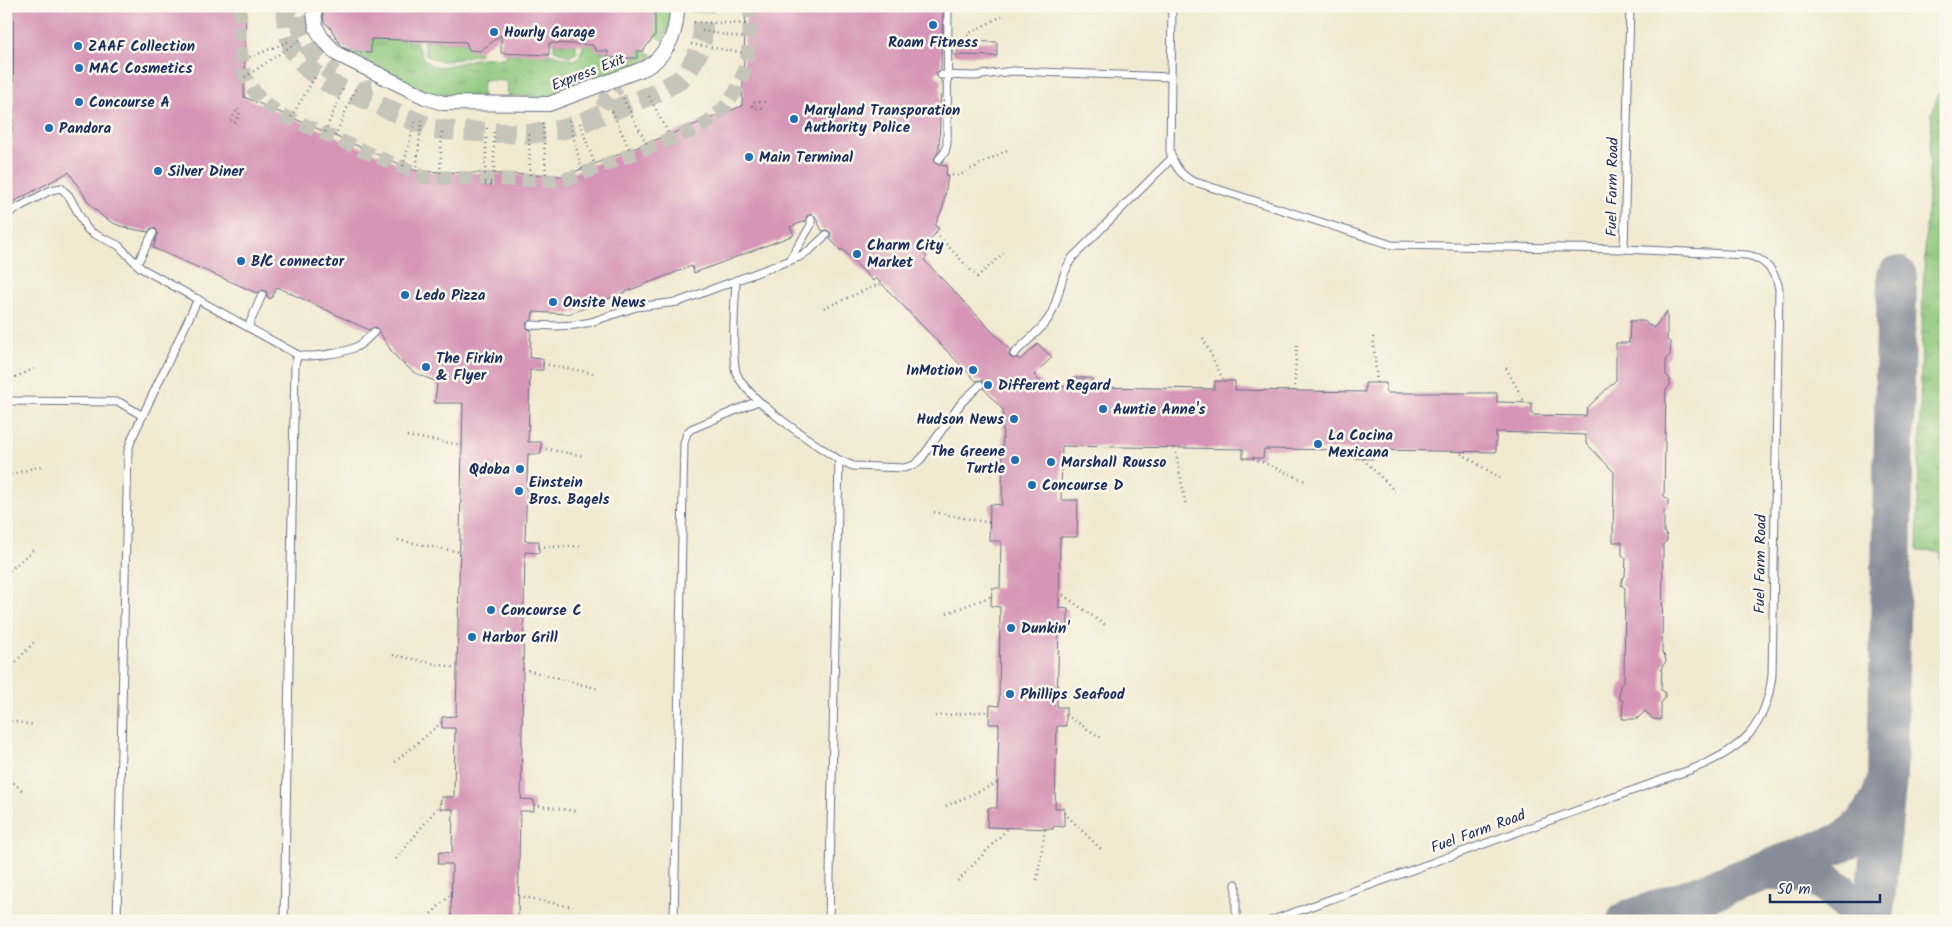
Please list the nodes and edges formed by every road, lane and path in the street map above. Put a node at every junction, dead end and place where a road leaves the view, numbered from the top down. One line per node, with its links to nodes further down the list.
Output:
1 (8, 6): 49 (lane)
2 (313, 6): 30 (street, Express Exit)
3 (677, 6): 19 (street, Express Exit)
4 (734, 6): 8 (path)
5 (948, 6): 22 (lane)
6 (1172, 6): 23 (lane)
7 (1630, 6): 72 (lane, Fuel Farm Road)
8 (746, 7)
9 (1002, 16): 16 (path)
10 (694, 22): 11 (path)
11 (745, 24)
12 (702, 31): 14 (path)
13 (303, 38): 24 (path)
14 (744, 38)
15 (290, 41): 20 (path)
16 (967, 42)
17 (691, 44): 18 (path)
18 (744, 53)
19 (660, 58): 28 (street, Express Exit); 30 (street, Express Exit)
20 (245, 59)
21 (316, 76): 34 (path)
22 (944, 76): 23 (lane); 54 (lane)
23 (1170, 77): 53 (lane)
24 (244, 78)
25 (377, 84): 30 (street, Express Exit)
26 (356, 88): 48 (path)
27 (343, 89): 44 (path)
28 (621, 92): 50 (path)
29 (649, 96): 47 (path)
30 (435, 101)
31 (766, 102): 32 (path)
32 (766, 108)
33 (612, 111): 52 (path)
34 (291, 117)
35 (422, 118): 58 (path)
36 (568, 120): 57 (path)
37 (231, 121): 39 (path)
38 (415, 122): 56 (path)
39 (235, 123)
40 (543, 123): 63 (path)
41 (580, 123): 55 (path)
42 (487, 125): 60 (path)
43 (442, 130): 59 (path)
44 (325, 132)
45 (494, 132): 61 (path)
46 (529, 134): 62 (path)
47 (669, 135)
48 (335, 136)
49 (6, 139)
50 (647, 145)
51 (1008, 149): 64 (path)
52 (630, 151)
53 (1172, 158): 72 (lane); 87 (lane)
54 (939, 159)
55 (595, 165)
56 (403, 166)
57 (582, 170)
58 (416, 171)
59 (440, 172)
60 (485, 174)
61 (494, 175)
62 (530, 176)
63 (546, 176)
64 (947, 176)
65 (485, 183): 66 (path)
66 (491, 184)
67 (6, 214): 75 (lane)
68 (811, 219): 74 (lane)
69 (153, 233): 75 (lane)
70 (936, 233): 73 (path)
71 (826, 236): 74 (lane)
72 (1624, 249): 167 (lane, Fuel Farm Road)
73 (1004, 253)
74 (789, 261): 76 (lane)
75 (137, 264): 79 (lane)
76 (736, 280): 81 (lane); 99 (lane)
77 (882, 283): 80 (path)
78 (262, 295): 82 (lane)
79 (198, 299): 82 (lane); 101 (lane)
80 (824, 308)
81 (531, 325)
82 (248, 327): 88 (lane)
83 (374, 332): 88 (lane)
84 (1373, 337): 95 (path)
85 (1203, 338): 94 (path)
86 (1297, 345): 97 (path)
87 (1014, 354)
88 (298, 355): 162 (lane)
89 (543, 364): 92 (path)
90 (34, 368): 93 (path)
91 (1506, 368): 100 (path)
92 (593, 373)
93 (6, 381)
94 (1224, 381)
95 (1377, 383)
96 (980, 385): 110 (lane)
97 (1294, 391)
98 (6, 401): 101 (lane)
99 (758, 401): 110 (lane); 164 (lane)
100 (1525, 403)
101 (143, 416): 161 (lane)
102 (407, 436): 103 (path)
103 (462, 445)
104 (541, 448): 107 (path)
105 (1175, 448): 116 (path)
106 (1457, 451): 113 (path)
107 (584, 456)
108 (1253, 458): 114 (path)
109 (1363, 459): 115 (path)
110 (839, 460): 165 (lane)
111 (44, 465): 112 (path)
112 (6, 476)
113 (1500, 478)
114 (1307, 482)
115 (1396, 490)
116 (1186, 506)
117 (934, 512): 118 (path)
118 (990, 523)
119 (398, 540): 123 (path)
120 (582, 546): 121 (path)
121 (539, 547)
122 (34, 549): 124 (path)
123 (460, 552)
124 (6, 574)
125 (1059, 592): 128 (path)
126 (992, 596): 127 (path)
127 (948, 613)
128 (1104, 625)
129 (36, 640): 133 (path)
130 (393, 655): 131 (path)
131 (457, 668)
132 (523, 669): 134 (path)
133 (6, 673)
134 (599, 689)
135 (990, 711): 137 (path)
136 (1066, 715): 141 (path)
137 (935, 716)
138 (6, 720): 140 (path)
139 (442, 722): 142 (path)
140 (34, 725)
141 (1103, 739)
142 (395, 762)
143 (6, 776): 145 (path)
144 (997, 783): 148 (path)
145 (24, 792)
146 (440, 803): 154 (path)
147 (534, 805): 149 (path)
148 (946, 806)
149 (575, 811)
150 (1064, 813): 153 (path)
151 (1008, 828): 156 (path)
152 (1045, 829): 155 (path)
153 (1102, 850)
154 (396, 859)
155 (1037, 880)
156 (958, 881)
157 (1236, 884): 166 (lane)
158 (451, 894): 163 (path)
159 (519, 896): 160 (path)
160 (573, 907)
161 (117, 921)
162 (284, 921)
163 (424, 921)
164 (674, 921)
165 (829, 921)
166 (1236, 921)
167 (1270, 921)

